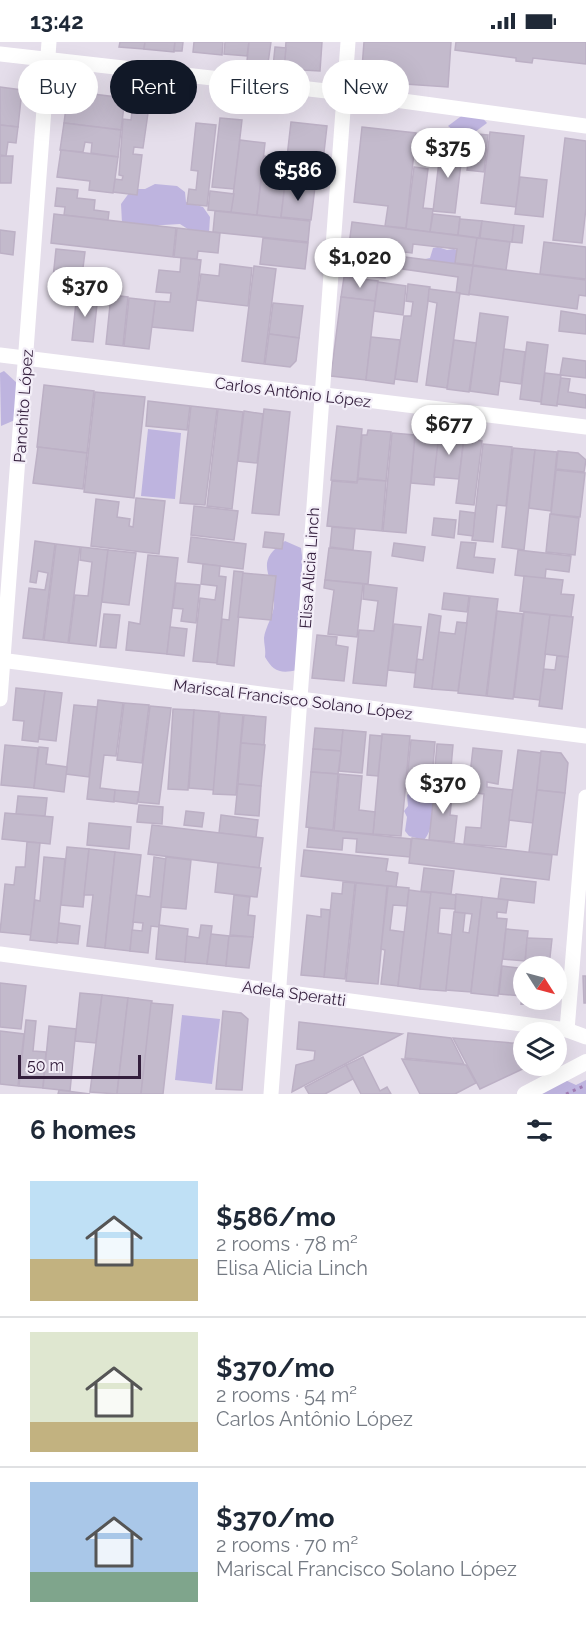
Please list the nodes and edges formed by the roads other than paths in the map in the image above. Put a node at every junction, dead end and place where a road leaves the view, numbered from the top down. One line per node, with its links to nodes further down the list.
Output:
1 (49, 42): 4 (street, Panchito López)
2 (348, 42): 5 (street, Elisa Alicia Linch)
3 (0, 54): 4 (street)
4 (48, 59): 6 (street); 11 (street, Panchito López)
5 (347, 60)
6 (322, 90)
7 (409, 102): 9 (street)
8 (342, 114): 12 (street, Elisa Alicia Linch)
9 (586, 126)
10 (0, 355): 11 (street, Carlos Antônio López)
11 (27, 359): 12 (street, Carlos Antônio López); 14 (street, Panchito López)
12 (320, 395): 13 (street, Carlos Antônio López); 16 (street, Elisa Alicia Linch)
13 (586, 427)
14 (2, 660): 15 (street, Panchito López); 16 (street, Mariscal Francisco Solano López)
15 (0, 699)
16 (300, 700): 17 (street, Mariscal Francisco Solano López); 20 (street, Elisa Alicia Linch)
17 (586, 736)
18 (586, 797): 22 (street)
19 (0, 954): 20 (street, Adela Speratti)
20 (278, 990): 21 (street, Adela Speratti); 25 (street, Elisa Alicia Linch)
21 (513, 1023)
22 (567, 1030): 23 (street, Adela Speratti)
23 (586, 1037)
24 (586, 1062): 26 (main road)
25 (271, 1094)
26 (525, 1094)

